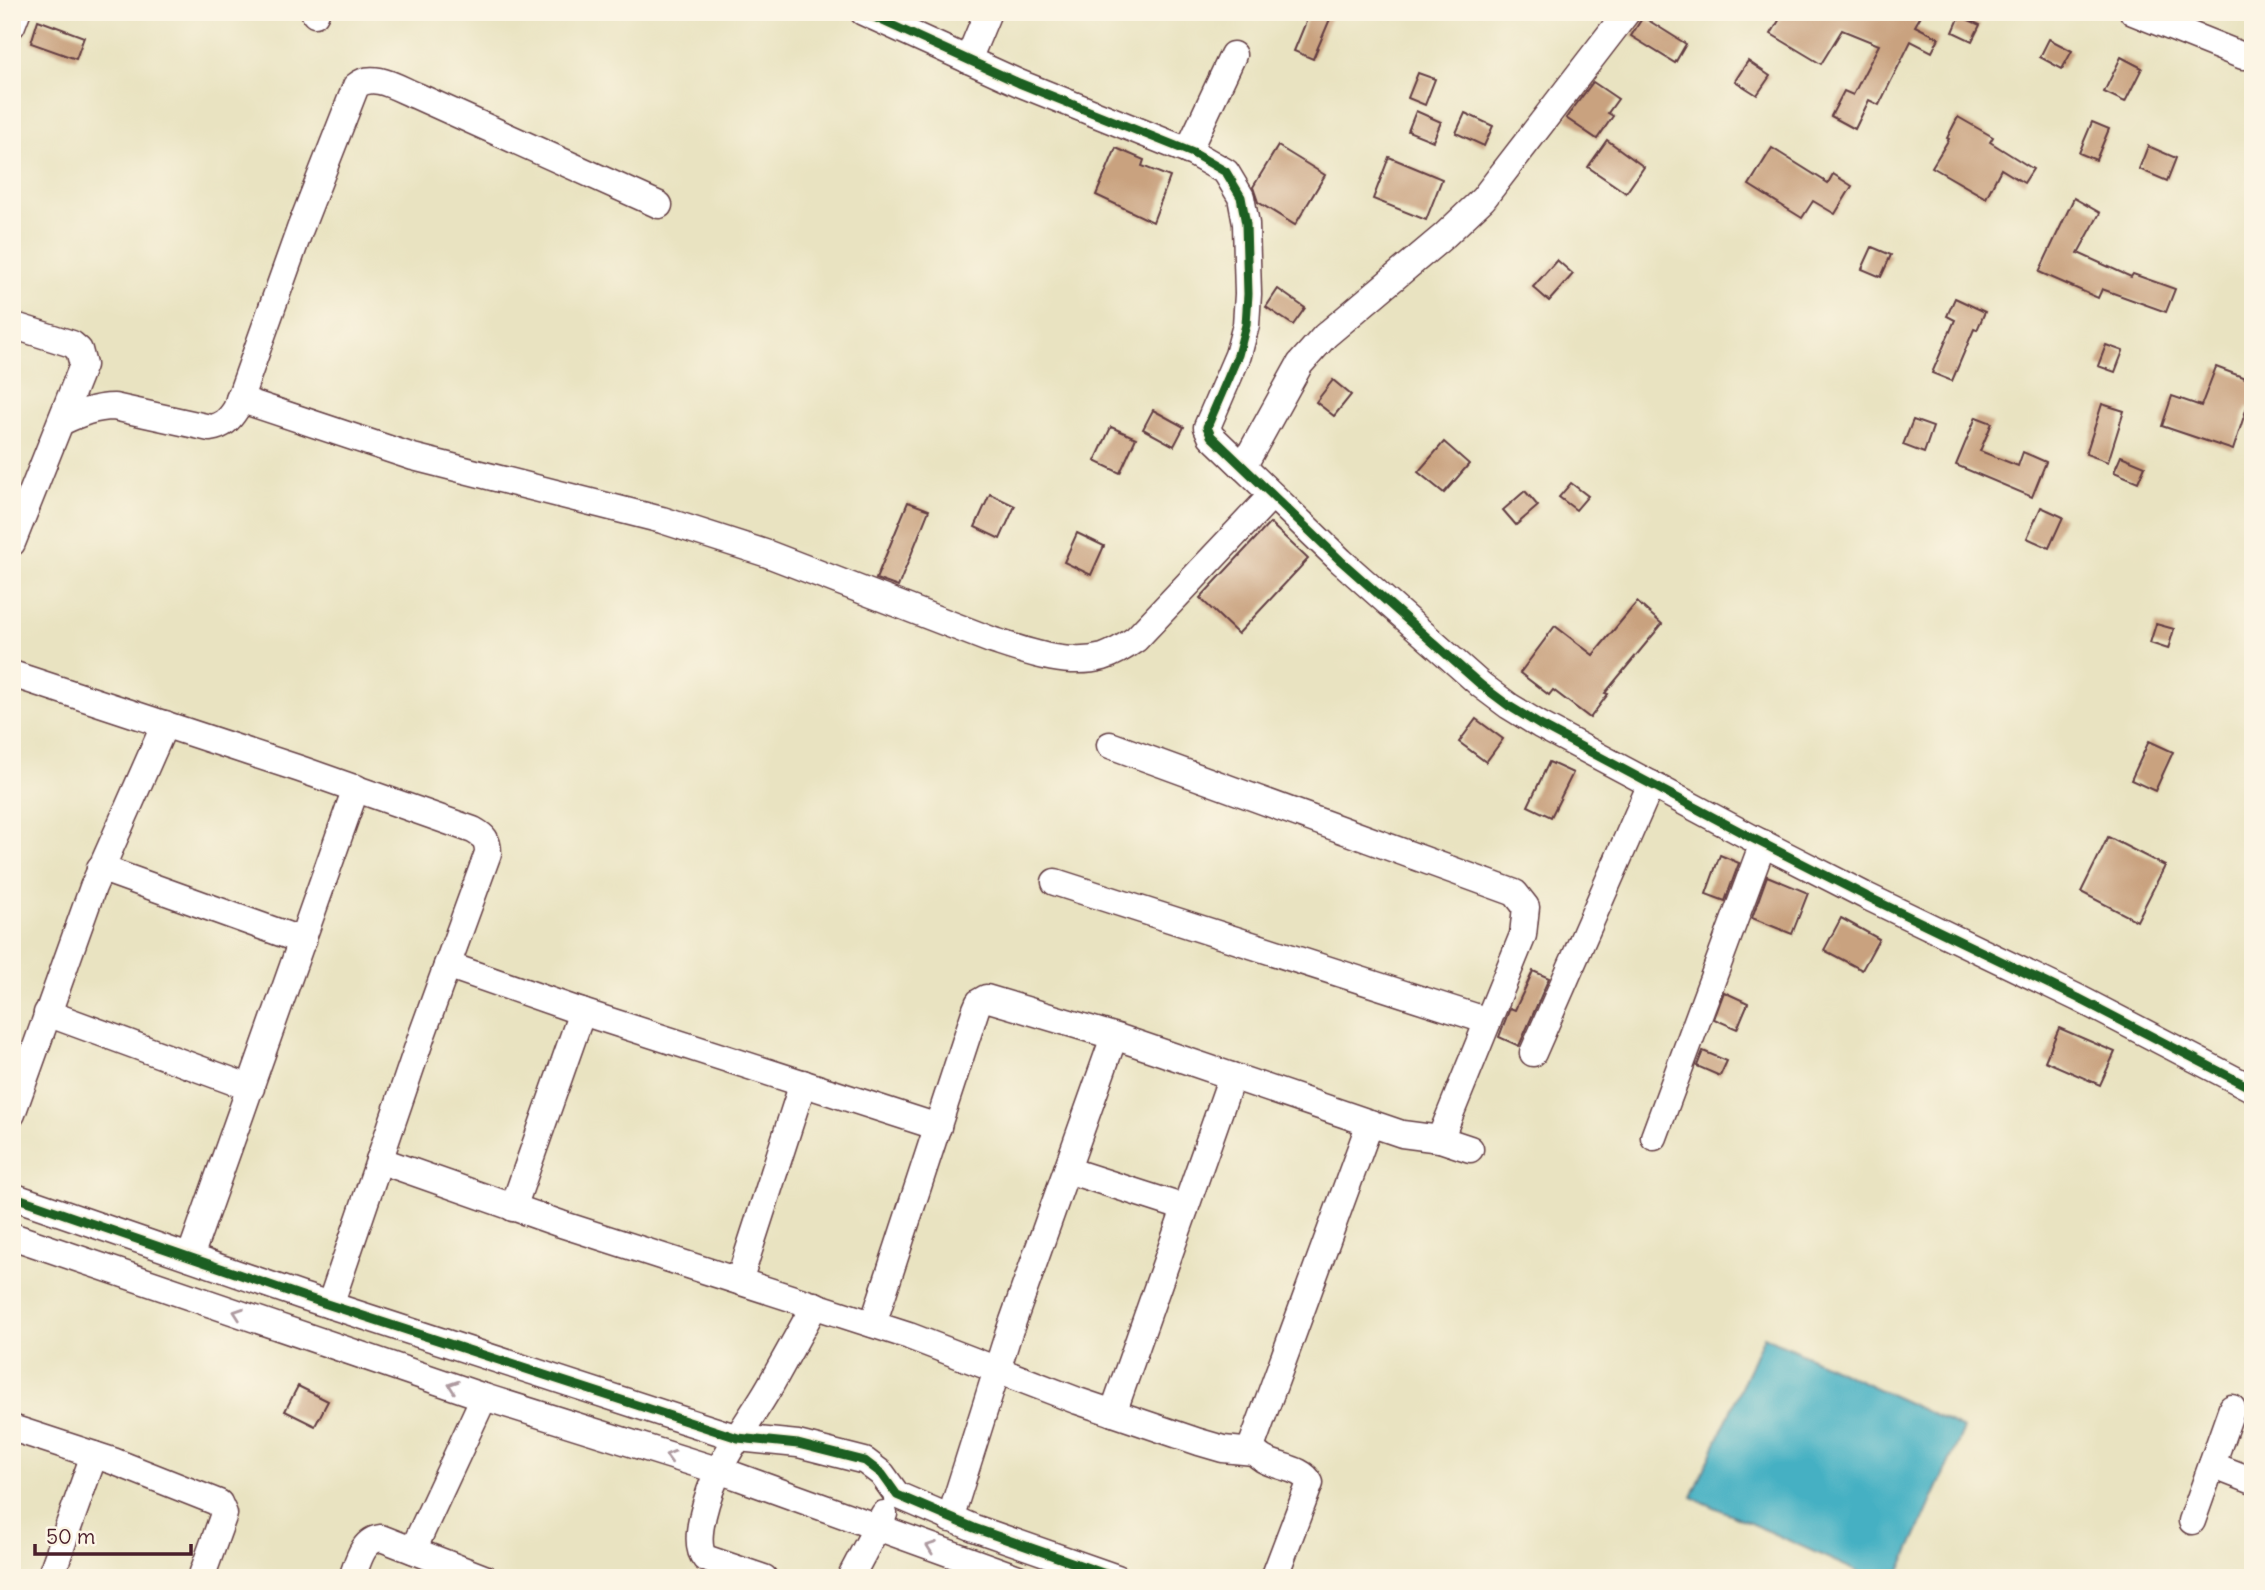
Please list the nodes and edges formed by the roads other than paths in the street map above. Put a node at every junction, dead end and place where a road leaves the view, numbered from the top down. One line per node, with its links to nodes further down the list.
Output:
1 (16, 12): 6 (street)
2 (863, 12): 9 (street)
3 (988, 12): 9 (street)
4 (1627, 12): 15 (street)
5 (2133, 12): 8 (street)
6 (12, 25)
7 (1233, 55): 10 (street)
8 (2253, 56)
9 (968, 60): 10 (street)
10 (1188, 151): 15 (street)
11 (659, 205): 13 (street)
12 (12, 325): 14 (street)
13 (239, 399): 14 (street); 17 (street)
14 (61, 422): 16 (street)
15 (1243, 467): 17 (street)
16 (21, 491): 18 (street)
17 (1272, 495): 22 (street)
18 (12, 543)
19 (12, 674): 20 (street)
20 (165, 724): 23 (street); 25 (street)
21 (1110, 745): 31 (street)
22 (1651, 784): 24 (street); 33 (street)
23 (356, 788): 27 (street); 28 (street)
24 (1763, 843): 37 (street); 41 (street)
25 (100, 868): 27 (street); 30 (street)
26 (1055, 882): 31 (street)
27 (303, 941): 36 (street)
28 (447, 965): 29 (street); 44 (street)
29 (582, 1012): 35 (street); 47 (street)
30 (47, 1013): 36 (street); 38 (street)
31 (1488, 1021): 42 (street)
32 (1114, 1037): 34 (street); 40 (street); 45 (street)
33 (1532, 1053)
34 (1232, 1076): 39 (street); 48 (street)
35 (803, 1083): 40 (street); 51 (street)
36 (251, 1088): 50 (street)
37 (2253, 1089)
38 (12, 1115)
39 (1370, 1123): 42 (street); 63 (street)
40 (938, 1127): 55 (street)
41 (1654, 1136)
42 (1440, 1139): 43 (street)
43 (1470, 1149)
44 (379, 1160): 47 (street); 53 (street)
45 (1068, 1170): 48 (street); 57 (street)
46 (12, 1196): 50 (street)
47 (513, 1208): 51 (street)
48 (1185, 1208): 60 (street)
49 (12, 1236): 56 (street, one-way to 49)
50 (190, 1257): 52 (street)
51 (739, 1281): 54 (street)
52 (302, 1296): 53 (street); 56 (street)
53 (330, 1305): 62 (street)
54 (815, 1306): 55 (street); 62 (street)
55 (873, 1324): 57 (street)
56 (287, 1330): 58 (street, one-way to 56)
57 (998, 1369): 60 (street); 69 (street)
58 (484, 1397): 66 (street, one-way to 58); 72 (street)
59 (2232, 1408): 65 (street)
60 (1113, 1413): 63 (street)
61 (12, 1428): 64 (street)
62 (738, 1438): 66 (street); 68 (street)
63 (1254, 1452): 81 (street)
64 (94, 1455): 73 (street); 74 (street)
65 (2212, 1465): 67 (street); 70 (street)
66 (719, 1470): 71 (street); 77 (street)
67 (2253, 1481)
68 (897, 1495): 69 (street); 71 (street)
69 (950, 1519): 80 (street)
70 (2192, 1521)
71 (876, 1527): 78 (street); 79 (street, one-way to 71)
72 (413, 1550): 75 (street); 76 (street)
73 (50, 1578)
74 (201, 1578)
75 (352, 1578)
76 (484, 1578)
77 (764, 1578)
78 (850, 1578)
79 (1018, 1578)
80 (1117, 1578)
81 (1274, 1578)

